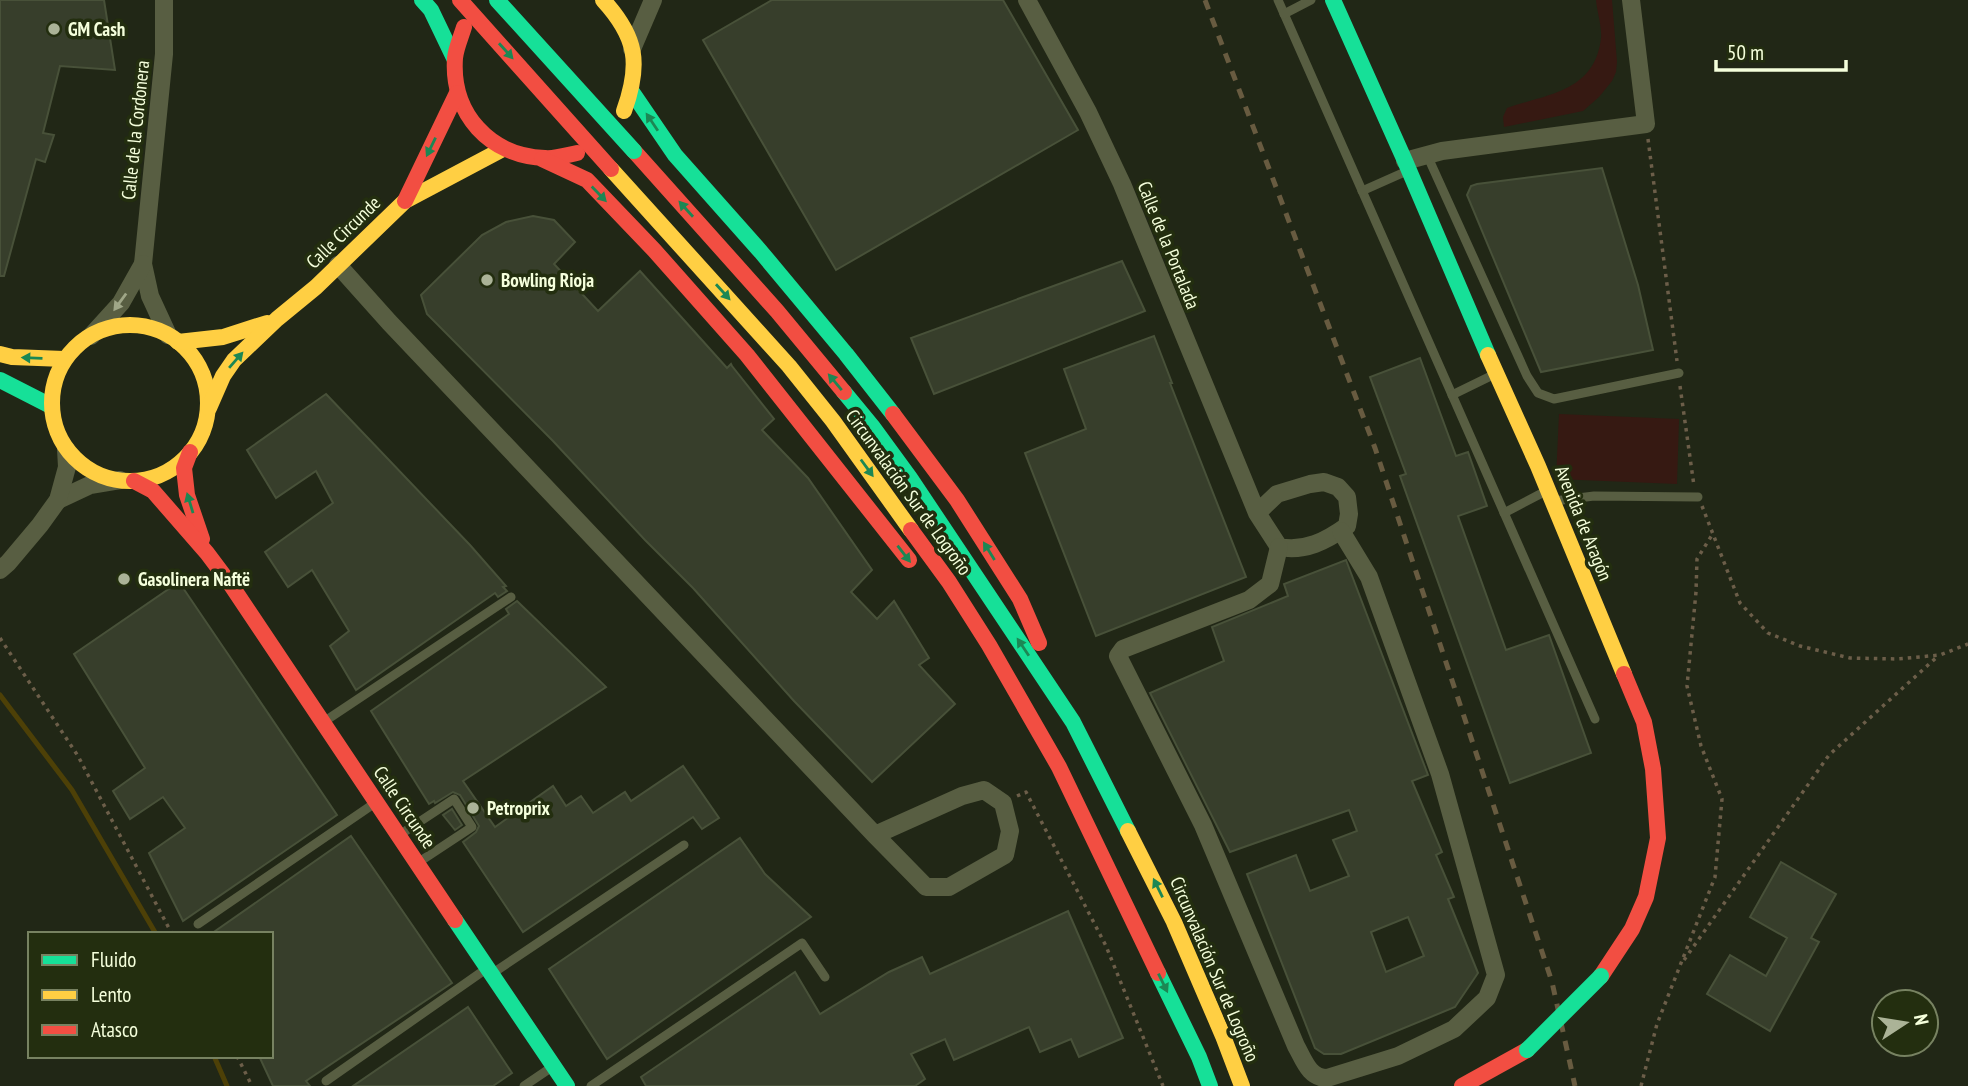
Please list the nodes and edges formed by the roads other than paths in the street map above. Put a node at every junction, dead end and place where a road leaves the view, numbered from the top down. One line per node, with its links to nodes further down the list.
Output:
1 (164, 0): 26 (street, Calle de la Cordonera)
2 (422, 0): 15 (main road)
3 (460, 0): 58 (main road, Circunvalación Sur de Logroño, one-way to 58, bridge)
4 (497, 0): 56 (main road, Circunvalación Sur de Logroño, one-way to 4, bridge)
5 (603, 0): 14 (main road)
6 (653, 0): 14 (street)
7 (1027, 0): 45 (street, Calle de la Portalada)
8 (1278, 0): 12 (lane)
9 (1311, 0): 12 (lane)
10 (1333, 0): 23 (main road, Avenida de Aragón)
11 (1631, 0): 21 (street)
12 (1284, 14): 24 (lane)
13 (464, 27): 15 (main road)
14 (632, 49): 16 (main road)
15 (454, 58): 17 (main road)
16 (632, 92): 18 (main road); 56 (main road, one-way to 16)
17 (457, 93): 19 (main road); 25 (main road, Calle Circunde, one-way to 25)
18 (624, 111)
19 (502, 149): 22 (main road); 25 (main road, Calle Circunde)
20 (578, 153): 22 (main road)
21 (1427, 155): 23 (street); 34 (lane)
22 (542, 159): 51 (main road, one-way to 51)
23 (1407, 166): 24 (lane); 33 (main road, Avenida de Aragón)
24 (1362, 191): 36 (lane)
25 (404, 201): 27 (main road, Calle Circunde)
26 (143, 264): 29 (street, Calle de la Cordonera, one-way to 29); 30 (street, Calle de la Cordonera)
27 (338, 265): 28 (main road, Calle Circunde); 60 (street)
28 (277, 319): 30 (main road, Calle Circunde); 38 (main road, Calle Circunde, one-way to 28)
29 (91, 335): 30 (main road); 32 (main road)
30 (173, 338): 38 (main road)
31 (0, 354): 32 (main road, one-way to 31)
32 (64, 359): 37 (main road)
33 (1496, 373): 36 (lane); 42 (main road, Avenida de Aragón)
34 (1679, 373)
35 (0, 380): 37 (main road)
36 (1452, 395): 46 (lane)
37 (51, 406): 39 (main road)
38 (207, 411): 40 (main road)
39 (66, 449): 41 (main road); 44 (street)
40 (190, 452): 41 (main road); 49 (main road, Calle Circunde, one-way to 40)
41 (127, 481): 44 (street); 49 (main road, Calle Circunde)
42 (1550, 496): 43 (lane); 46 (lane); 67 (main road, Avenida de Aragón, bridge)
43 (1698, 497)
44 (58, 500): 50 (street)
45 (1257, 513): 47 (street); 48 (street, Calle de la Portalada)
46 (1504, 513): 54 (lane)
47 (1341, 531): 48 (street); 69 (street)
48 (1279, 547): 69 (street)
49 (207, 553): 55 (main road, Calle Circunde)
50 (0, 570)
51 (920, 575)
52 (510, 597): 55 (lane)
53 (985, 670): 58 (main road)
54 (1595, 719)
55 (324, 722): 57 (main road, Calle Circunde)
56 (1073, 722): 74 (main road, Circunvalación Sur de Logroño, one-way to 56)
57 (376, 802): 59 (main road, Calle Circunde); 63 (lane)
58 (1090, 834): 73 (main road, Circunvalación Sur de Logroño, one-way to 73)
59 (399, 835): 62 (main road, Calle Circunde); 62 (lane)
60 (875, 835): 60 (street)
61 (684, 845): 64 (lane)
62 (417, 863): 64 (main road, Calle Circunde)
63 (198, 924)
64 (490, 971): 66 (main road, Calle Circunde); 68 (lane)
65 (825, 977): 72 (lane)
66 (553, 1066): 70 (lane); 71 (main road, Calle Circunde)
67 (1499, 1077): 75 (main road, Avenida de Aragón)
68 (326, 1081)
69 (1316, 1081)
70 (524, 1086)
71 (567, 1086)
72 (591, 1086)
73 (1210, 1086)
74 (1242, 1086)
75 (1462, 1086)

